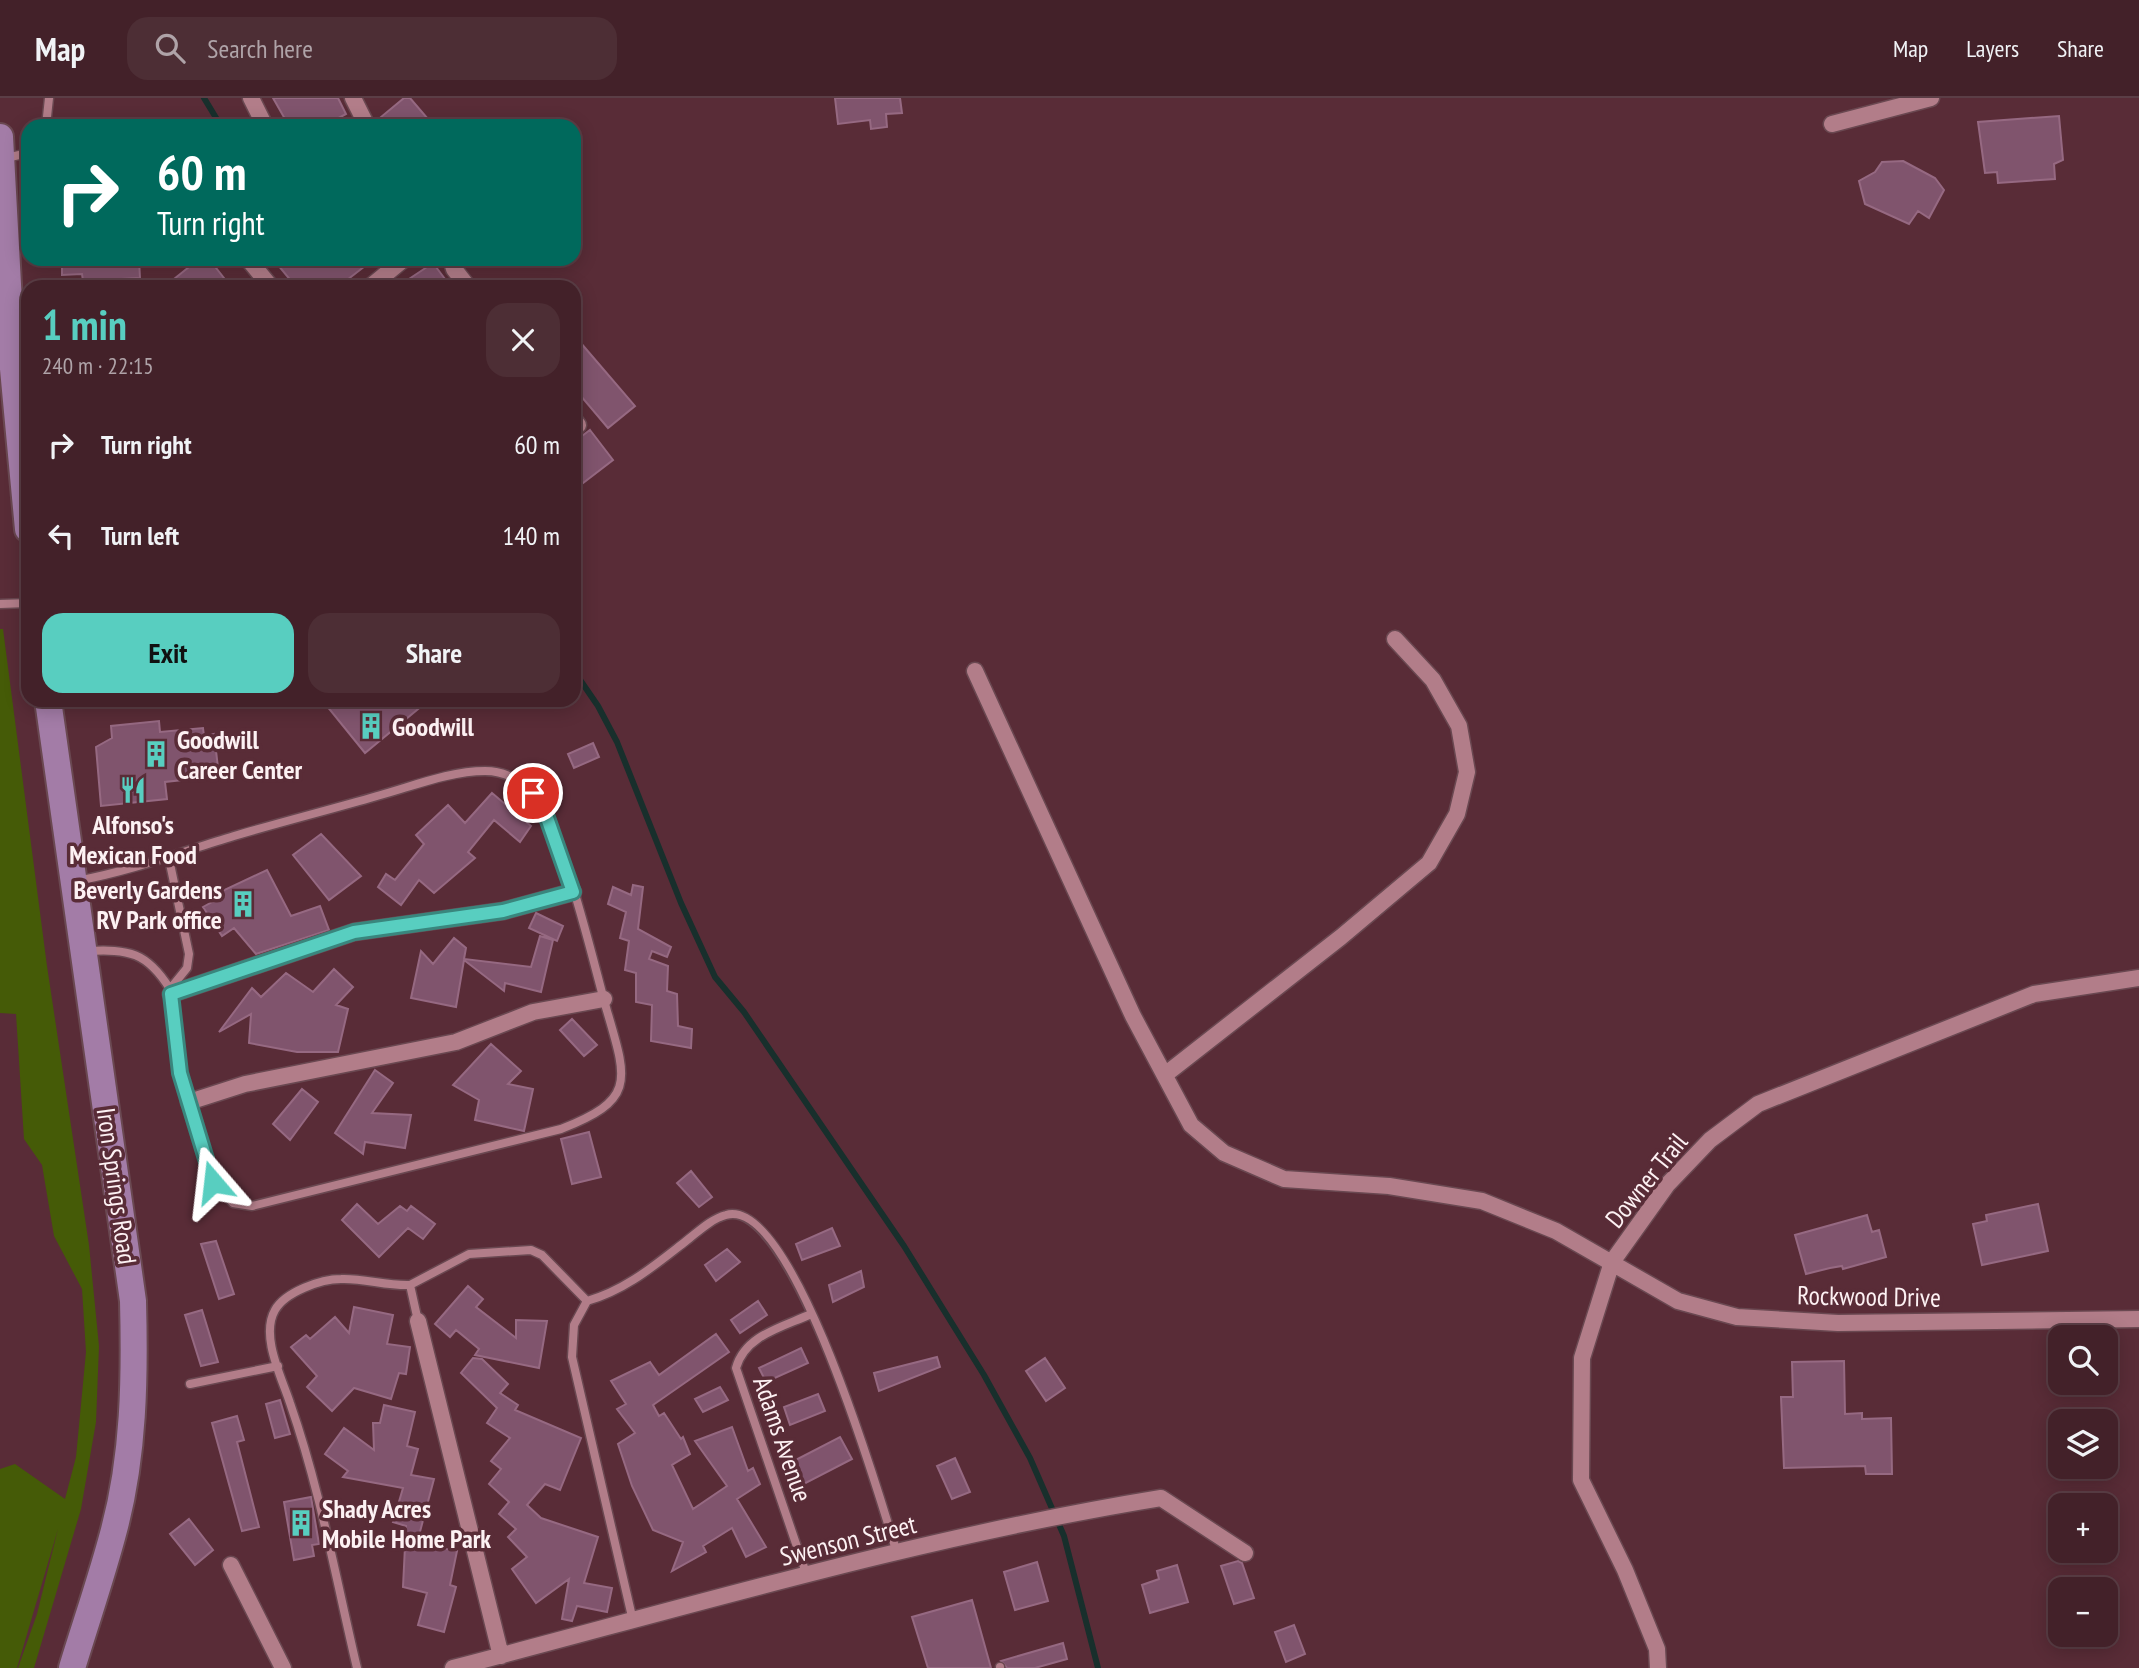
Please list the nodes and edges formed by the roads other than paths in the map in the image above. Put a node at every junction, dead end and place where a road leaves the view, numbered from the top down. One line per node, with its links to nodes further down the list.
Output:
1 (49, 98): 5 (lane)
2 (251, 98): 6 (street)
3 (353, 98): 7 (street)
4 (1931, 98): 8 (street)
5 (47, 119)
6 (262, 119)
7 (364, 119)
8 (1832, 124)
9 (0, 151): 10 (lane); 15 (main road)
10 (21, 152)
11 (254, 266): 13 (street)
12 (396, 266): 14 (street)
13 (265, 280)
14 (378, 280)
15 (21, 454)
16 (21, 603): 17 (lane)
17 (0, 604)
18 (1395, 639): 28 (street)
19 (975, 671): 28 (street, Rockwood Drive)
20 (49, 707): 22 (main road, Iron Springs Road)
21 (169, 859): 22 (lane); 23 (lane); 26 (lane)
22 (74, 882): 24 (main road, Iron Springs Road)
23 (573, 892): 26 (street); 27 (lane)
24 (84, 952): 26 (lane); 44 (main road, Iron Springs Road)
25 (2139, 978): 30 (street, Downer Trail)
26 (170, 991): 29 (lane)
27 (604, 999): 29 (street); 29 (lane)
28 (1166, 1074): 30 (street, Rockwood Drive)
29 (189, 1102)
30 (1612, 1262): 34 (street, Rockwood Drive); 48 (street, Downer Trail)
31 (410, 1285): 32 (lane); 35 (lane); 36 (lane)
32 (587, 1301): 33 (lane); 42 (lane)
33 (811, 1314): 38 (lane); 41 (lane, Adams Avenue)
34 (2139, 1319)
35 (418, 1321): 43 (street)
36 (278, 1366): 37 (lane); 46 (lane)
37 (190, 1384)
38 (897, 1553): 39 (street, Swenson Street); 41 (street, Swenson Street)
39 (1245, 1553)
40 (231, 1566): 45 (street)
41 (807, 1576): 42 (street, Swenson Street)
42 (633, 1621): 43 (street, Swenson Street)
43 (501, 1656): 47 (street, Swenson Street)
44 (72, 1668)
45 (283, 1668)
46 (357, 1668)
47 (453, 1668)
48 (1658, 1668)

